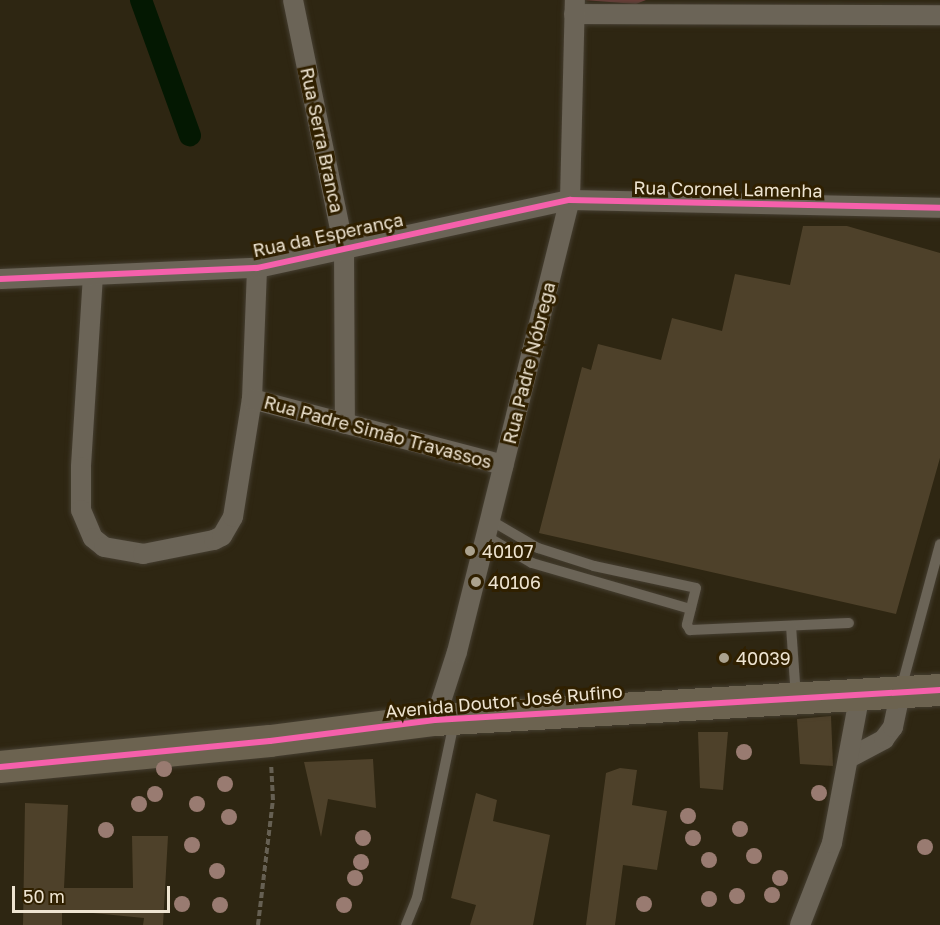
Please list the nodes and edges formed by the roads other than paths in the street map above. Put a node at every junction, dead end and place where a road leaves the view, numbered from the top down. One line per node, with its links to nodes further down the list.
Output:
1 (294, 0): 8 (street, Rua Serra Branca)
2 (575, 7): 3 (street); 5 (street, Rua Padre Nóbrega)
3 (674, 7): 4 (street)
4 (940, 15)
5 (570, 200): 6 (street, Rua Coronel Lamenha); 7 (street, Rua Coronel Lamenha); 14 (street, Rua Padre Nóbrega)
6 (940, 208)
7 (517, 211): 8 (street, Rua da Esperança)
8 (344, 249): 9 (street, Rua da Esperança); 13 (street, Rua Serra Branca)
9 (257, 268): 10 (street, Rua da Esperança); 12 (street)
10 (93, 275): 11 (street, Rua da Esperança); 12 (street)
11 (0, 279)
12 (252, 399): 13 (street, Rua Padre Simão Travassos)
13 (345, 424): 14 (street, Rua Padre Simão Travassos)
14 (504, 465): 15 (street, Rua Padre Nóbrega)
15 (488, 528): 17 (lane); 18 (lane); 30 (street, Rua Padre Nóbrega)
16 (940, 544): 27 (lane)
17 (538, 548): 18 (lane); 19 (lane)
18 (532, 563): 21 (lane)
19 (594, 566): 20 (lane); 21 (lane)
20 (644, 577): 22 (lane); 23 (lane)
21 (589, 583): 22 (lane)
22 (640, 596): 23 (lane)
23 (690, 609): 25 (lane)
24 (849, 623): 25 (lane)
25 (791, 626): 29 (lane)
26 (940, 690): 27 (main road, Avenida Doutor José Rufino)
27 (900, 693): 28 (main road, Avenida Doutor José Rufino); 31 (street)
28 (860, 694): 29 (main road, Avenida Doutor José Rufino); 31 (street)
29 (796, 698): 30 (main road, Avenida Doutor José Rufino)
30 (445, 719): 32 (main road, Avenida Doutor José Rufino); 33 (lane)
31 (849, 758): 34 (street)
32 (0, 767)
33 (406, 925)
34 (800, 925)

